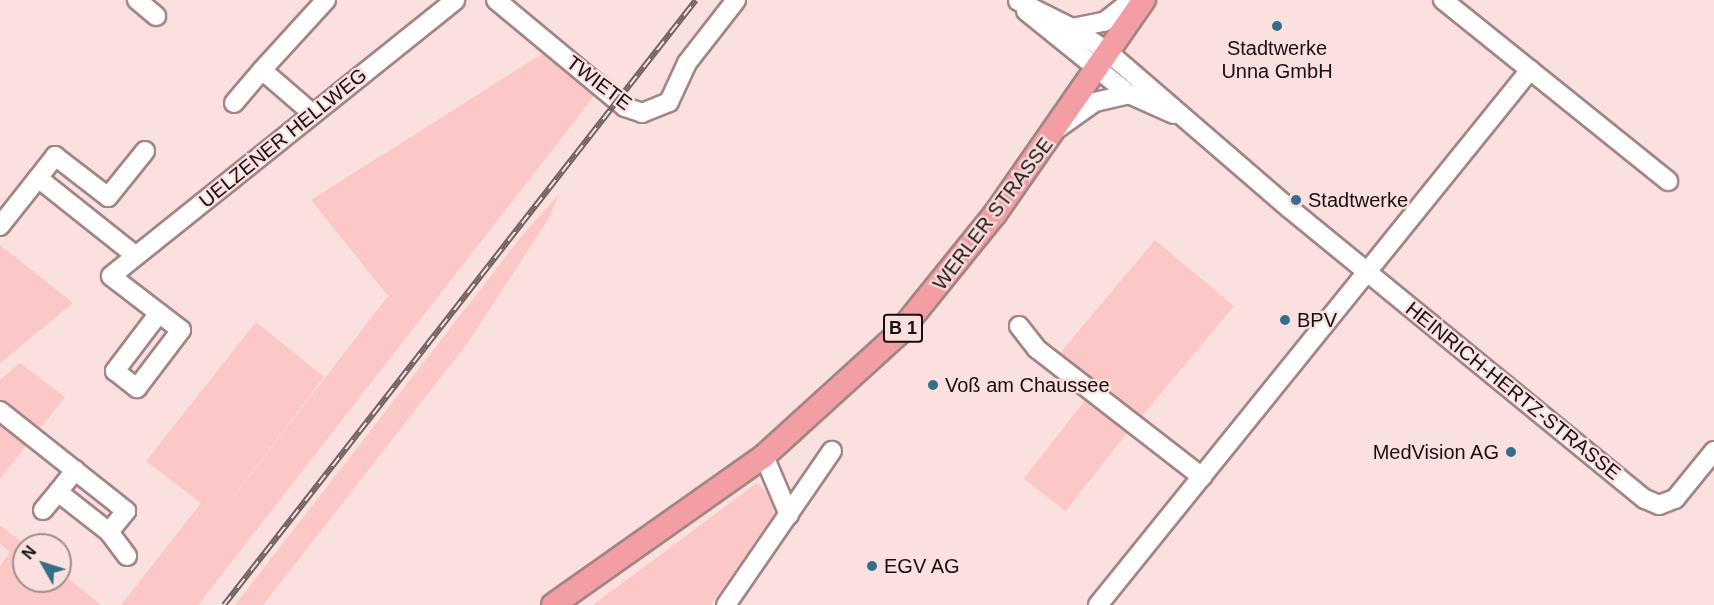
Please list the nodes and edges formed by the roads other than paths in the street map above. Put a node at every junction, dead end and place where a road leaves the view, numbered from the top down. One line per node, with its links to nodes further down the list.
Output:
1 (137, 0): 10 (street)
2 (326, 0): 13 (street)
3 (455, 0): 17 (street, UELZENER HELLWEG)
4 (496, 0): 5 (street, TWIETE)
5 (735, 0)
6 (1132, 0): 11 (street)
7 (1144, 0): 12 (main road, WERLER STRASSE / B 1)
8 (1443, 0): 14 (street)
9 (1017, 1): 11 (street); 12 (street)
10 (156, 16)
11 (1072, 28): 12 (street)
12 (1102, 61): 15 (street, HEINRICH-HERTZ-STRASSE); 18 (street, HEINRICH-HERTZ-STRASSE); 19 (main road, WERLER STRASSE / B 1)
13 (262, 70): 16 (street); 17 (street)
14 (1530, 70): 22 (street); 27 (street)
15 (1129, 94): 18 (street, HEINRICH-HERTZ-STRASSE); 19 (street)
16 (234, 103)
17 (313, 114): 26 (street, UELZENER HELLWEG)
18 (1182, 117): 27 (street, HEINRICH-HERTZ-STRASSE)
19 (1055, 130): 33 (main road, WERLER STRASSE / B 1)
20 (145, 151): 23 (street)
21 (38, 178): 23 (street); 24 (street); 25 (street)
22 (1668, 181)
23 (108, 198): 24 (street)
24 (91, 220): 26 (street)
25 (0, 226)
26 (136, 256): 28 (street, UELZENER HELLWEG)
27 (1370, 273): 32 (street, HEINRICH-HERTZ-STRASSE); 35 (street)
28 (159, 313)
29 (1019, 326): 35 (street)
30 (0, 411): 34 (street)
31 (832, 451): 38 (street)
32 (1714, 451)
33 (764, 456): 38 (street); 41 (main road, WERLER STRASSE / B 1)
34 (75, 470): 36 (street); 39 (street)
35 (1202, 477): 43 (street)
36 (58, 492): 37 (street); 39 (street)
37 (43, 510)
38 (789, 515): 42 (street)
39 (109, 532): 40 (street)
40 (127, 556)
41 (553, 605)
42 (726, 605)
43 (1098, 605)

